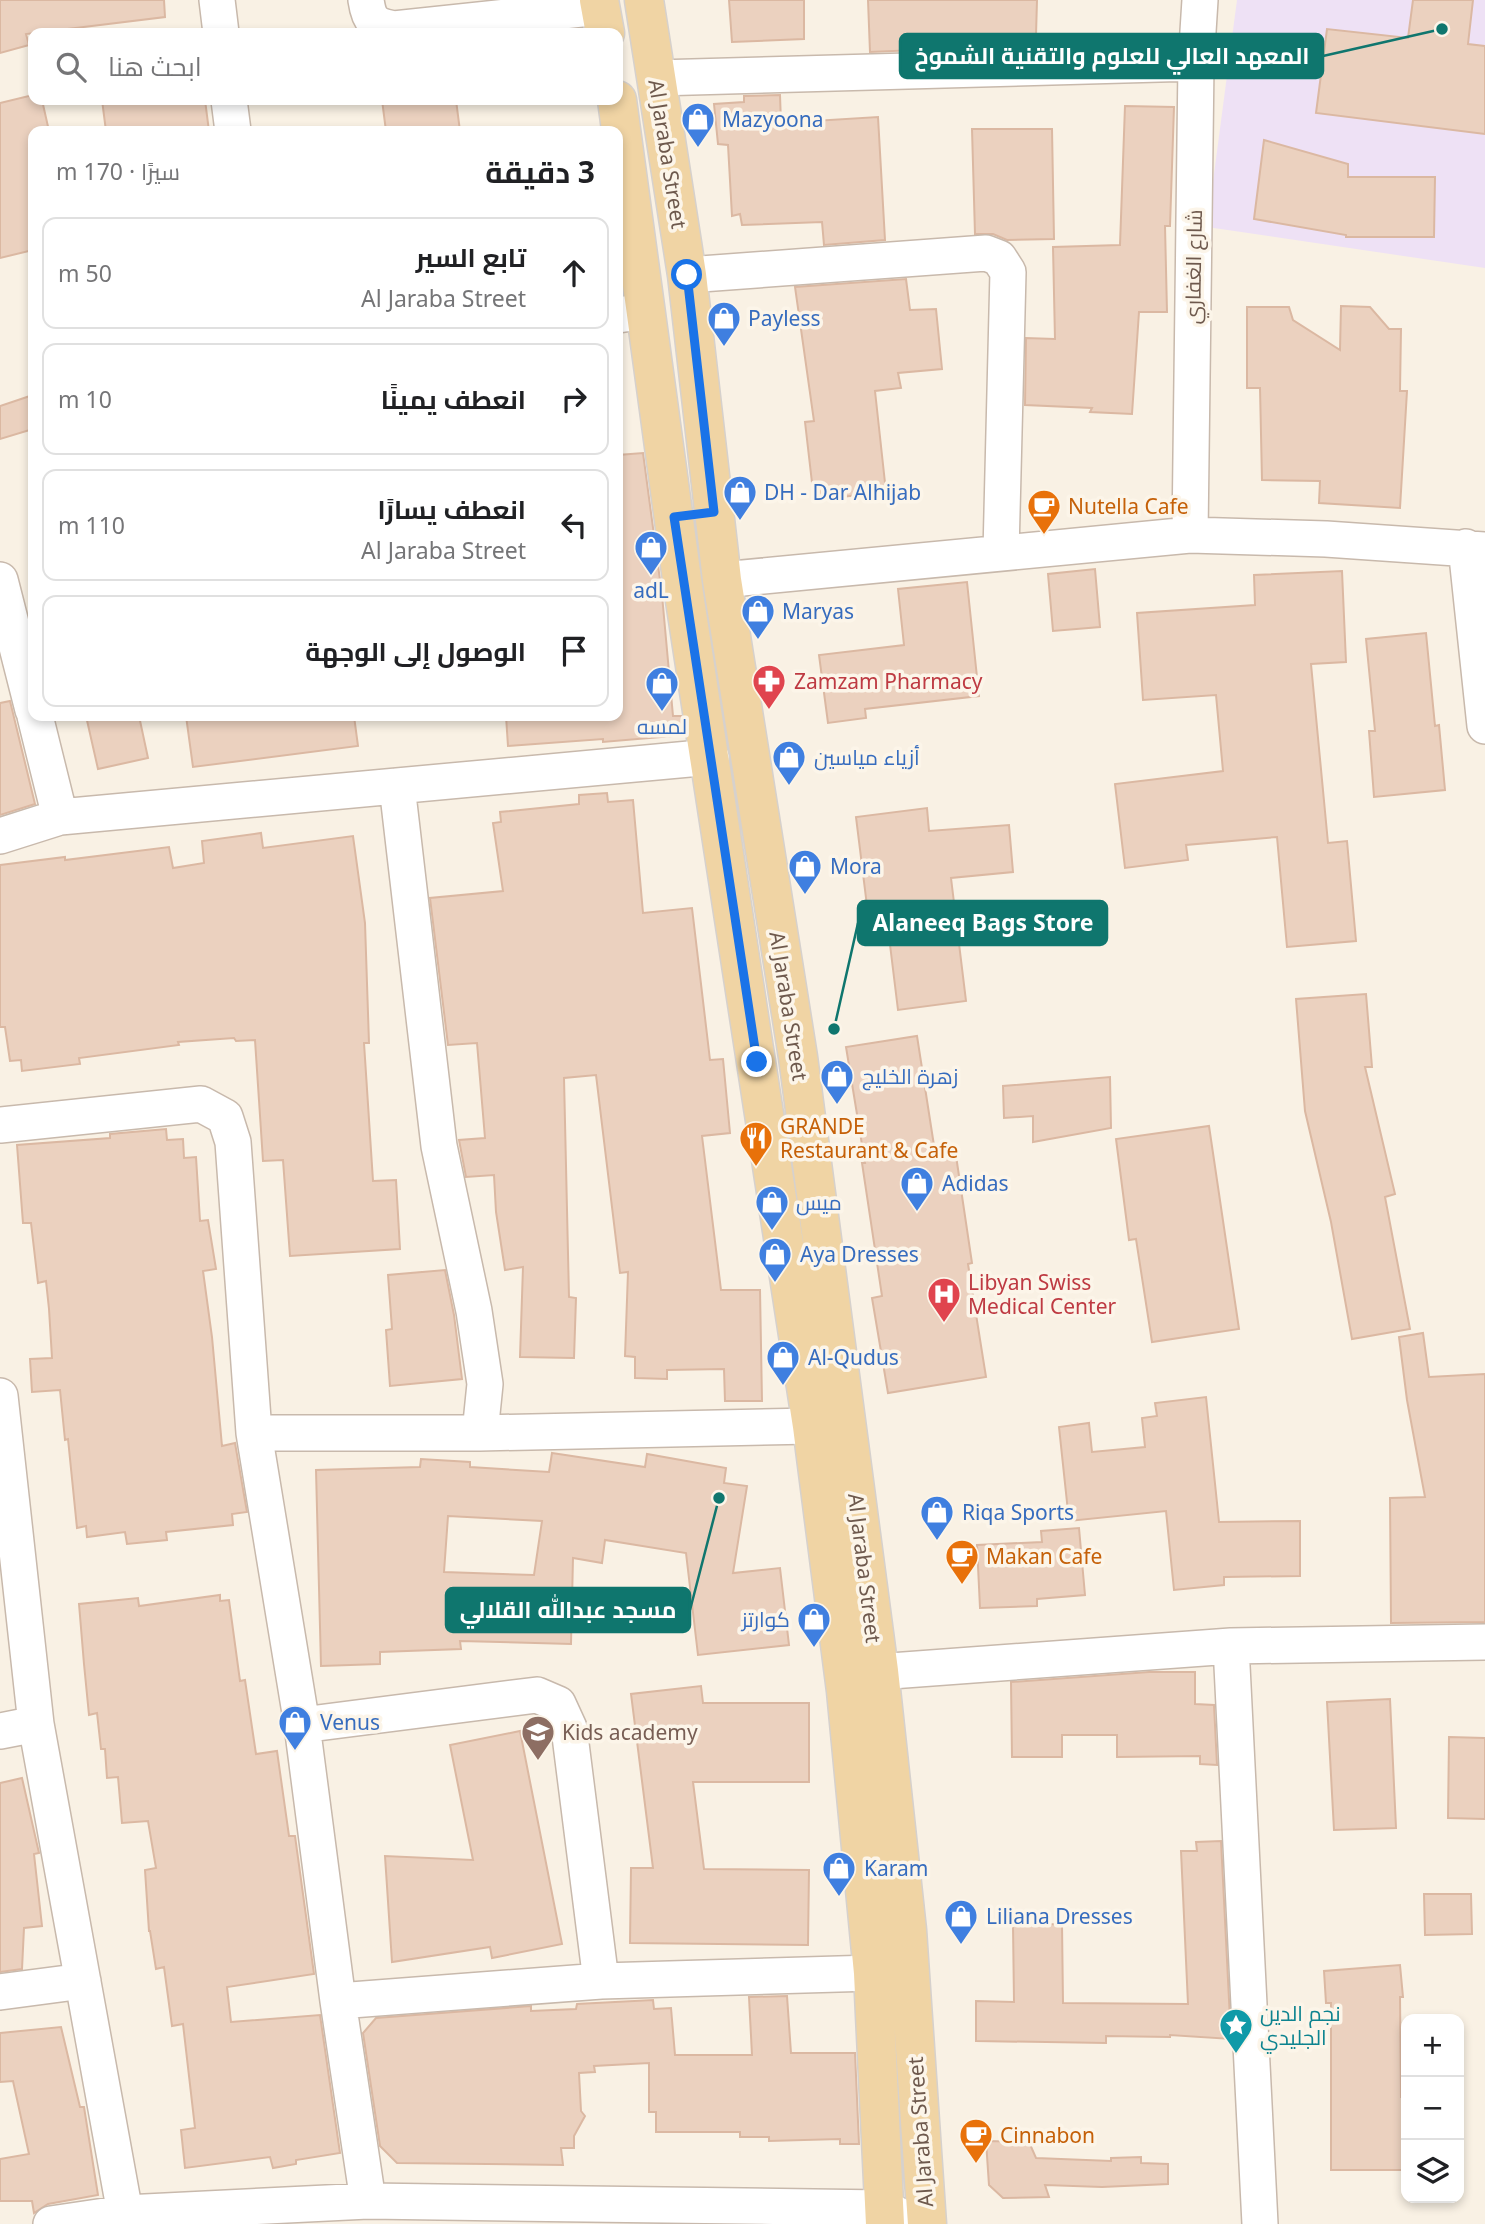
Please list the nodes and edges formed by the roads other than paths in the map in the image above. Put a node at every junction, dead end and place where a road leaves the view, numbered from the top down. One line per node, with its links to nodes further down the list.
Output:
1 (217, 0): 6 (street)
2 (366, 0): 7 (street)
3 (644, 0): 10 (main road, Al Jaraba Street)
4 (1200, 0): 9 (street, شارع الغفاري)
5 (601, 13): 8 (street)
6 (220, 28)
7 (388, 28)
8 (407, 28)
9 (1196, 63): 10 (street); 20 (street, شارع الغفاري)
10 (656, 78): 16 (main road, Al Jaraba Street)
11 (230, 105): 13 (street)
12 (617, 105): 14 (main road, Al Jaraba Street)
13 (232, 126)
14 (619, 126)
15 (623, 185): 17 (main road, Al Jaraba Street)
16 (687, 275): 18 (main road, Al Jaraba Street); 22 (street)
17 (632, 313): 19 (main road, Al Jaraba Street)
18 (714, 512): 19 (main road); 24 (main road, Al Jaraba Street)
19 (674, 517): 28 (main road, Al Jaraba Street)
20 (1190, 535): 21 (street); 22 (street)
21 (1476, 548): 27 (street)
22 (1001, 552): 24 (street)
23 (0, 580): 25 (street)
24 (722, 580): 39 (main road, Al Jaraba Street)
25 (20, 692)
26 (36, 721): 30 (street)
27 (1485, 726)
28 (711, 757): 29 (street); 34 (main road, Al Jaraba Street)
29 (397, 786): 30 (street); 36 (street)
30 (60, 817): 31 (street)
31 (0, 836)
32 (0, 1125): 35 (street)
33 (0, 1396): 40 (street)
34 (812, 1426): 36 (street); 39 (main road, Al Jaraba Street)
35 (254, 1433): 36 (street); 41 (street)
36 (480, 1433)
37 (1485, 1642): 38 (street)
38 (1231, 1646): 39 (street); 53 (street)
39 (861, 1673): 43 (main road, Al Jaraba Street); 52 (main road, Al Jaraba Street)
40 (36, 1724): 42 (street); 44 (street)
41 (302, 1725): 45 (street); 47 (street)
42 (0, 1731)
43 (873, 1973): 45 (street); 50 (main road, Al Jaraba Street)
44 (83, 1981): 46 (street); 49 (street)
45 (601, 1981): 47 (street)
46 (0, 1992)
47 (338, 2001): 48 (street)
48 (368, 2201): 49 (street); 50 (street)
49 (125, 2213): 51 (street)
50 (895, 2219)
51 (51, 2224)
52 (927, 2224)
53 (1260, 2224)

